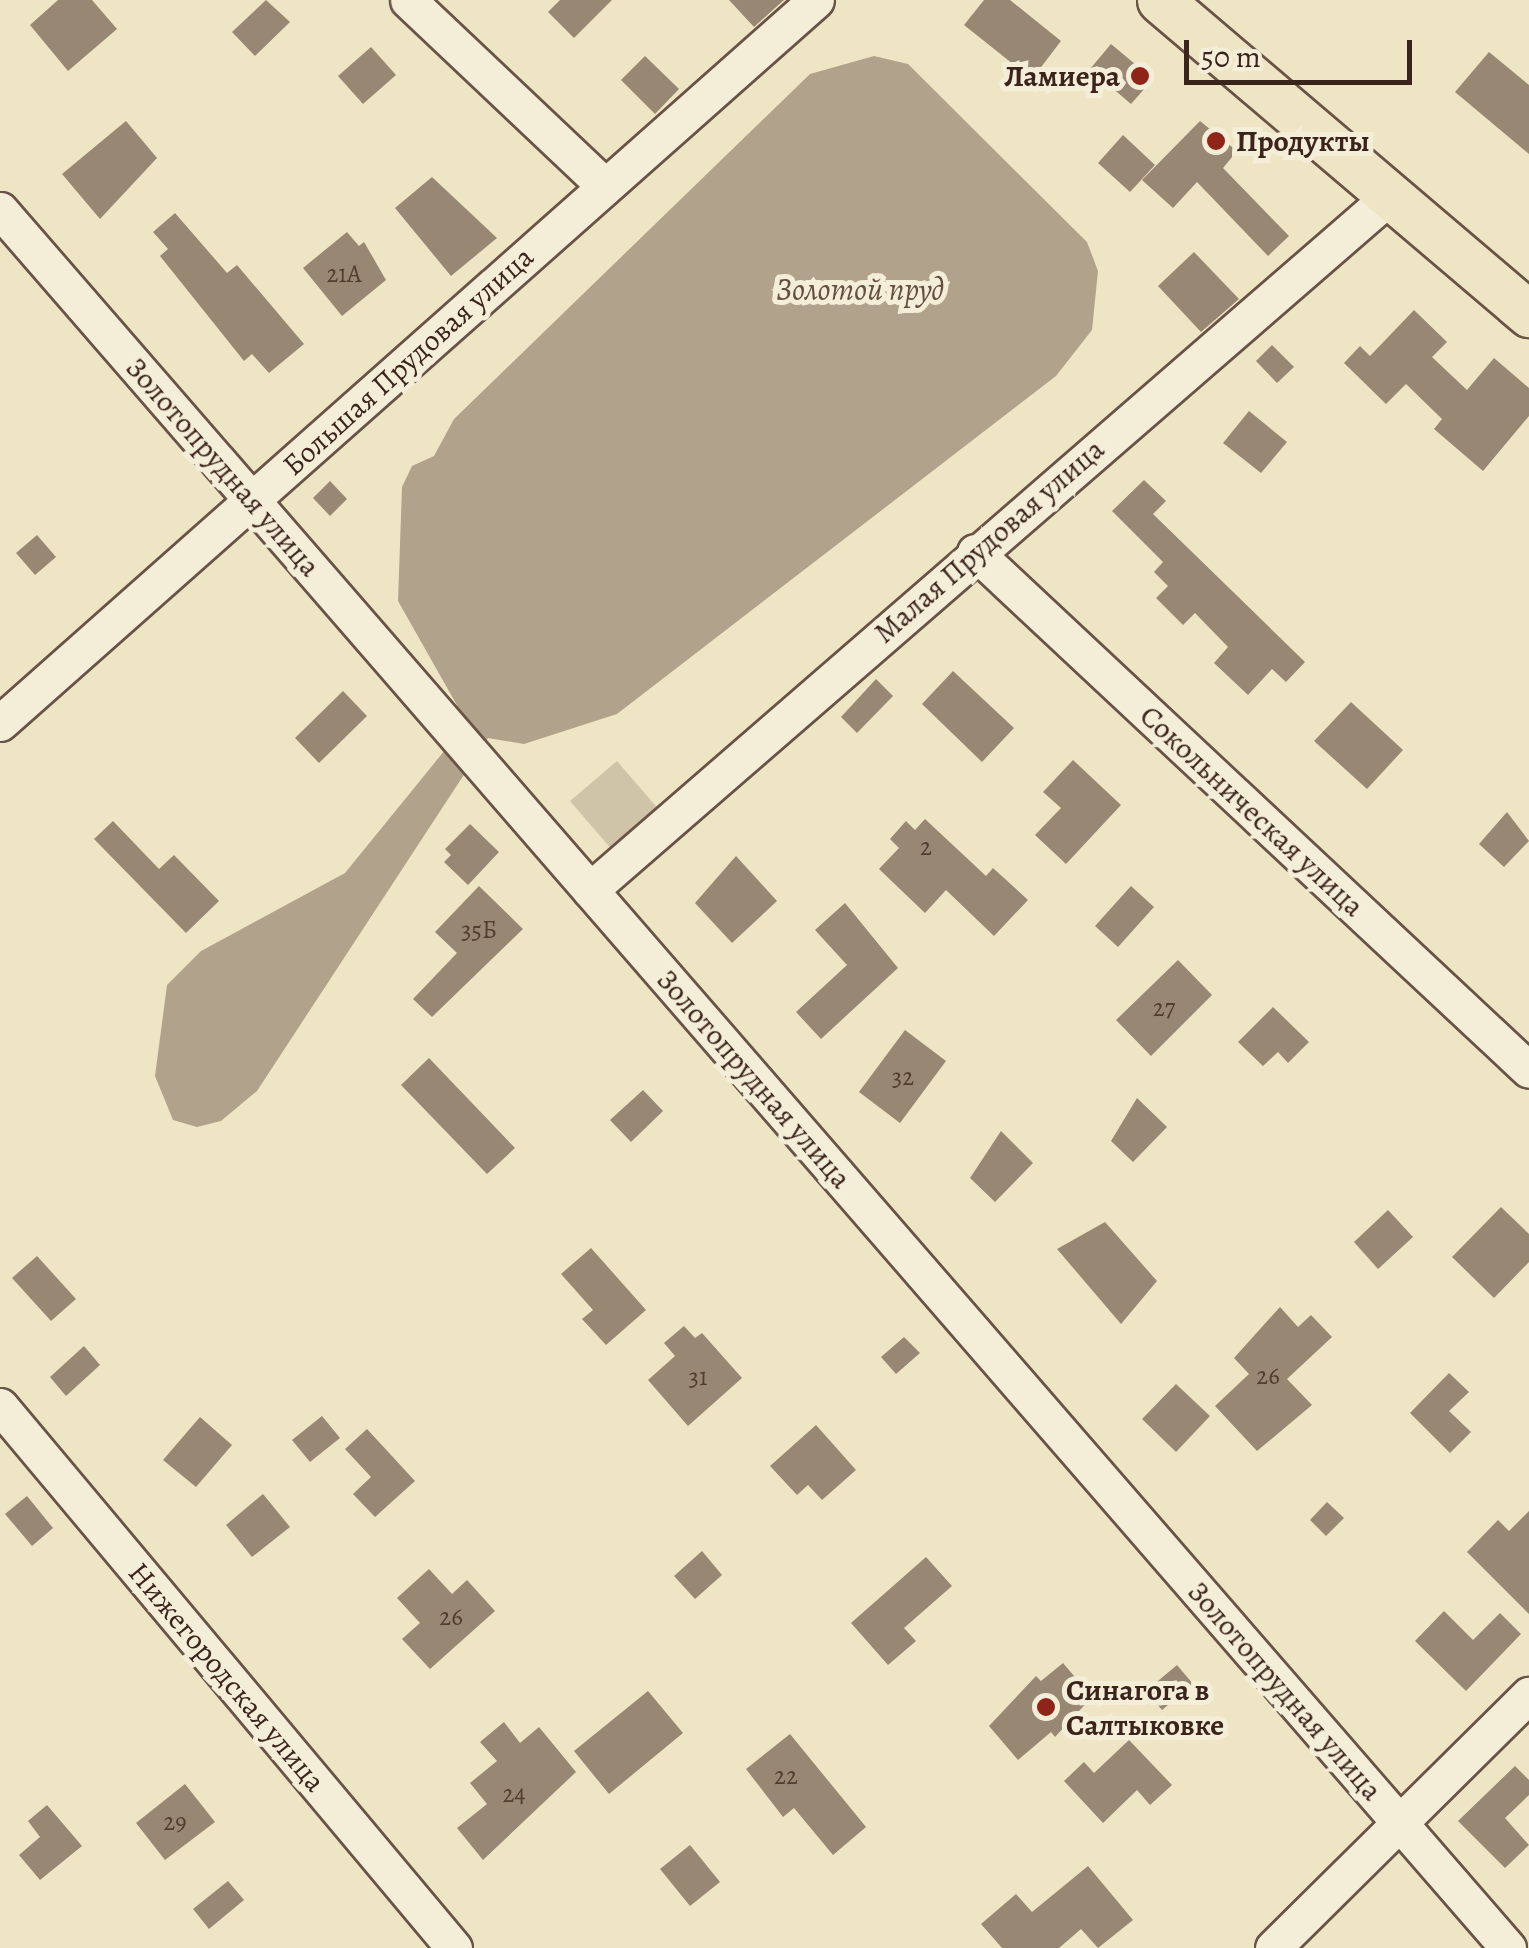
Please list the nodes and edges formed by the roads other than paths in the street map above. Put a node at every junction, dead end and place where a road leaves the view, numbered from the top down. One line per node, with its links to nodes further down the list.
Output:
1 (408, 0): 4 (street)
2 (816, 0): 4 (street, Большая Прудовая улица)
3 (1160, 0): 5 (main road)
4 (606, 186): 8 (street, Большая Прудовая улица)
5 (1390, 196): 7 (main road); 9 (street, Малая Прудовая улица)
6 (0, 210): 8 (street, Золотопрудная улица)
7 (1529, 314)
8 (251, 500): 10 (street, Большая Прудовая улица); 11 (street, Золотопрудная улица)
9 (975, 552): 11 (street, Малая Прудовая улица); 12 (street, Сокольническая улица)
10 (0, 723)
11 (590, 890): 15 (street, Золотопрудная улица)
12 (1529, 1070)
13 (0, 1406): 16 (street, Нижегородская улица)
14 (1529, 1695): 15 (street)
15 (1403, 1827): 17 (street); 18 (street, Золотопрудная улица)
16 (454, 1948)
17 (1273, 1948)
18 (1508, 1948)

